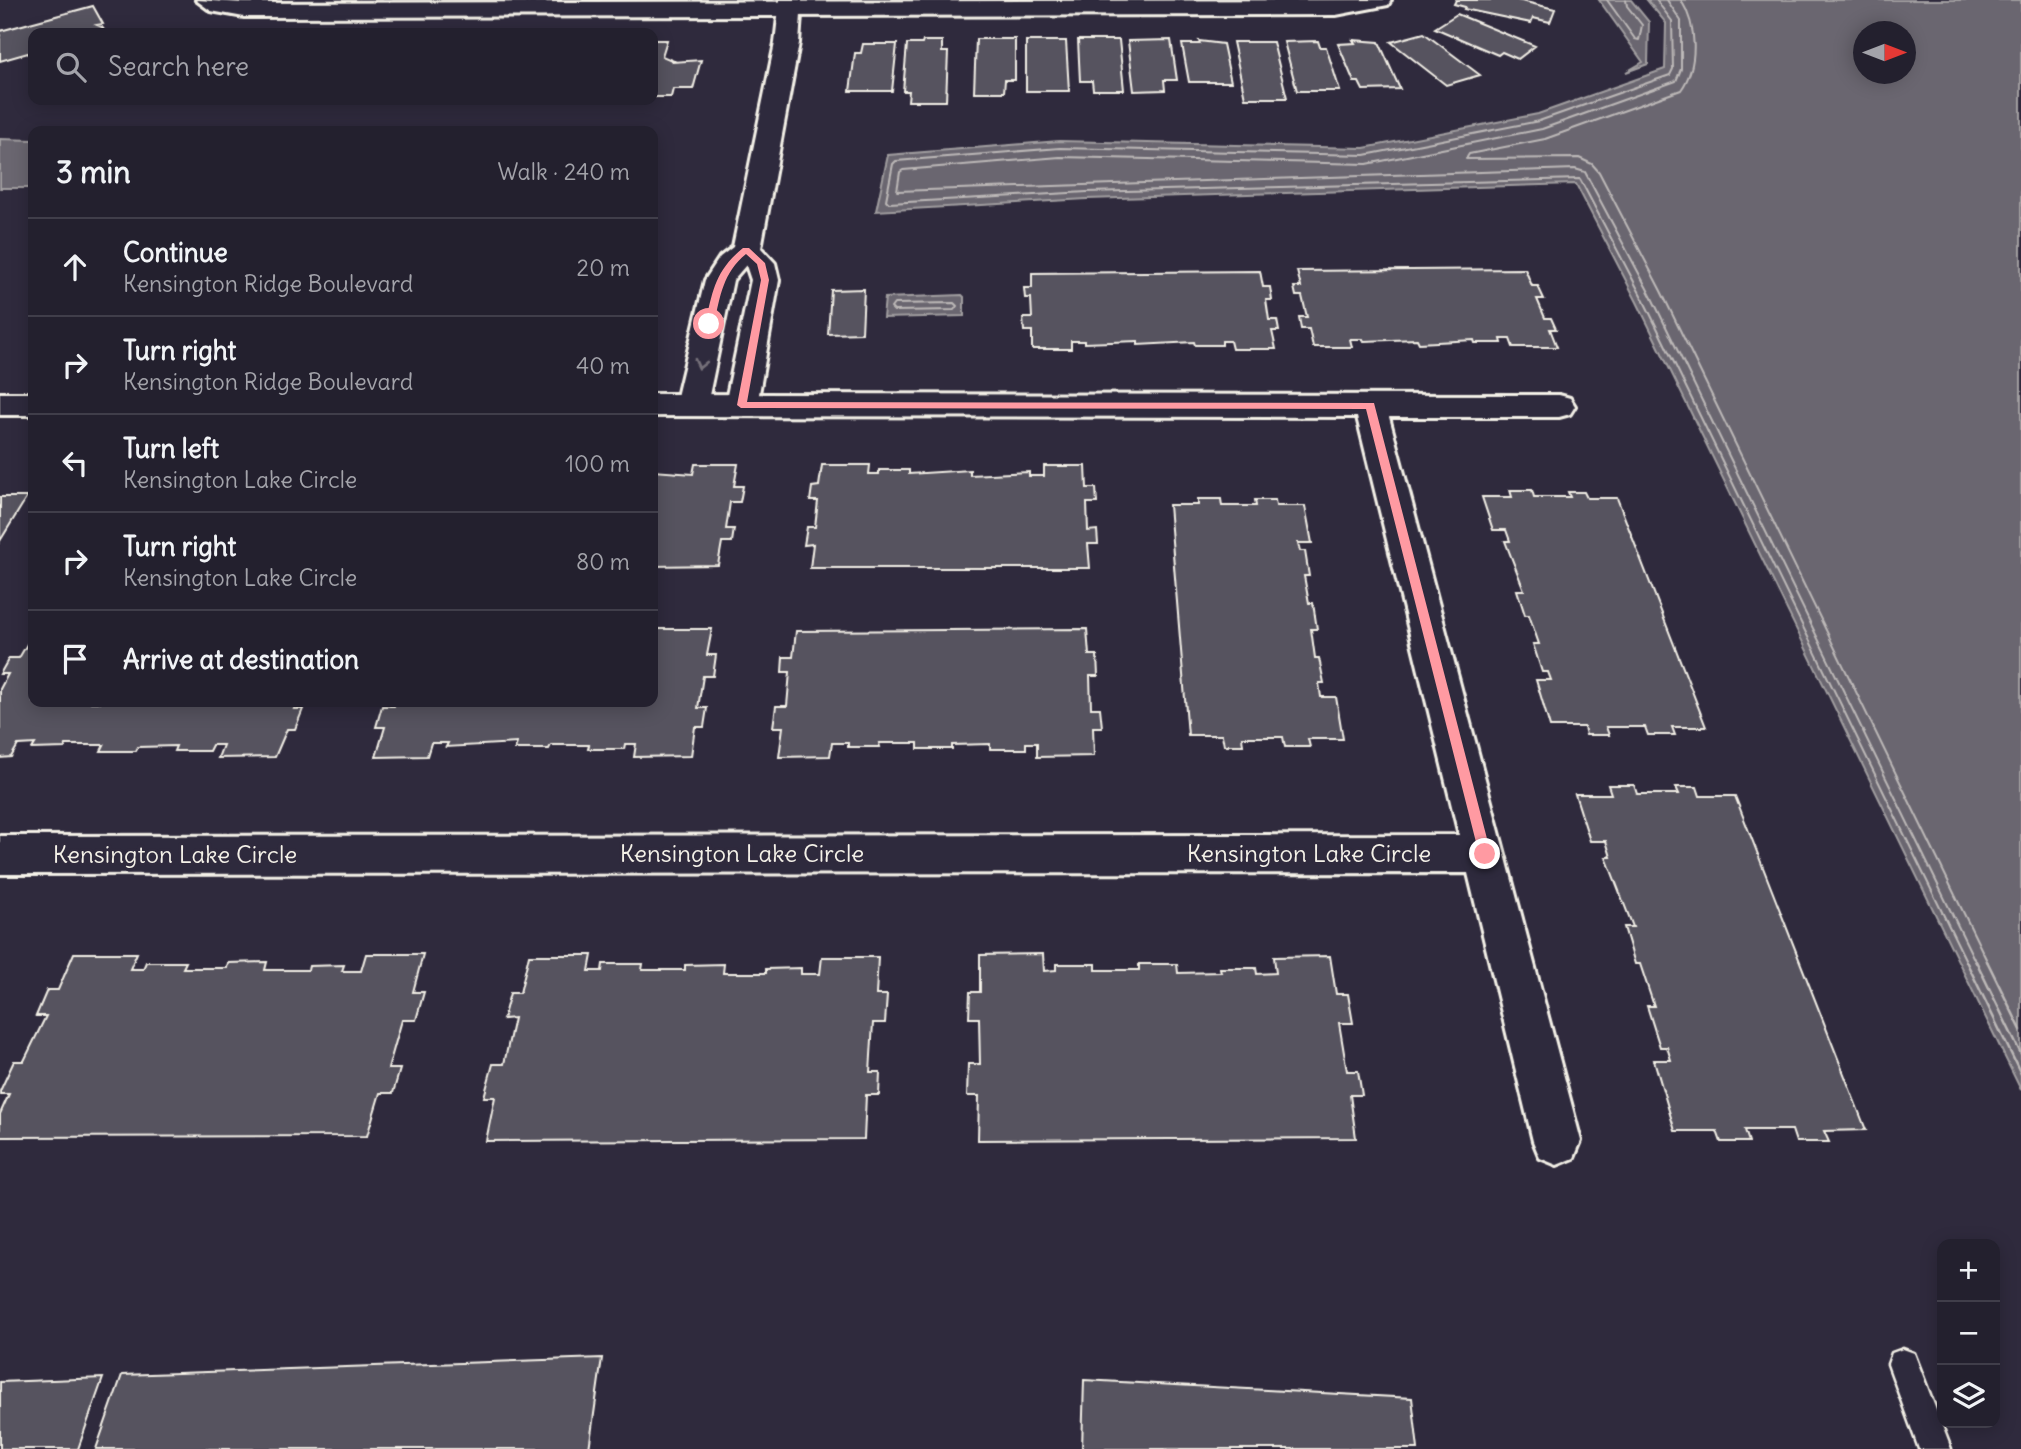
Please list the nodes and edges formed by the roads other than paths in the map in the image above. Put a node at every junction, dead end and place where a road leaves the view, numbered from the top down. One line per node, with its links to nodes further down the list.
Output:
1 (207, 0): 3 (street)
2 (1380, 0): 4 (street)
3 (568, 4): 5 (street)
4 (1020, 4): 5 (street)
5 (790, 5): 6 (street)
6 (746, 250): 10 (street, one-way to 10); 11 (street)
7 (0, 404): 8 (street)
8 (28, 404)
9 (658, 405): 10 (street)
10 (691, 405): 11 (street)
11 (741, 405): 12 (street)
12 (1370, 406): 13 (street); 14 (street)
13 (1559, 406)
14 (1485, 854): 15 (street, Kensington Lake Circle); 16 (street)
15 (0, 855)
16 (1558, 1140)
17 (1903, 1364): 18 (lane)
18 (1935, 1449)

